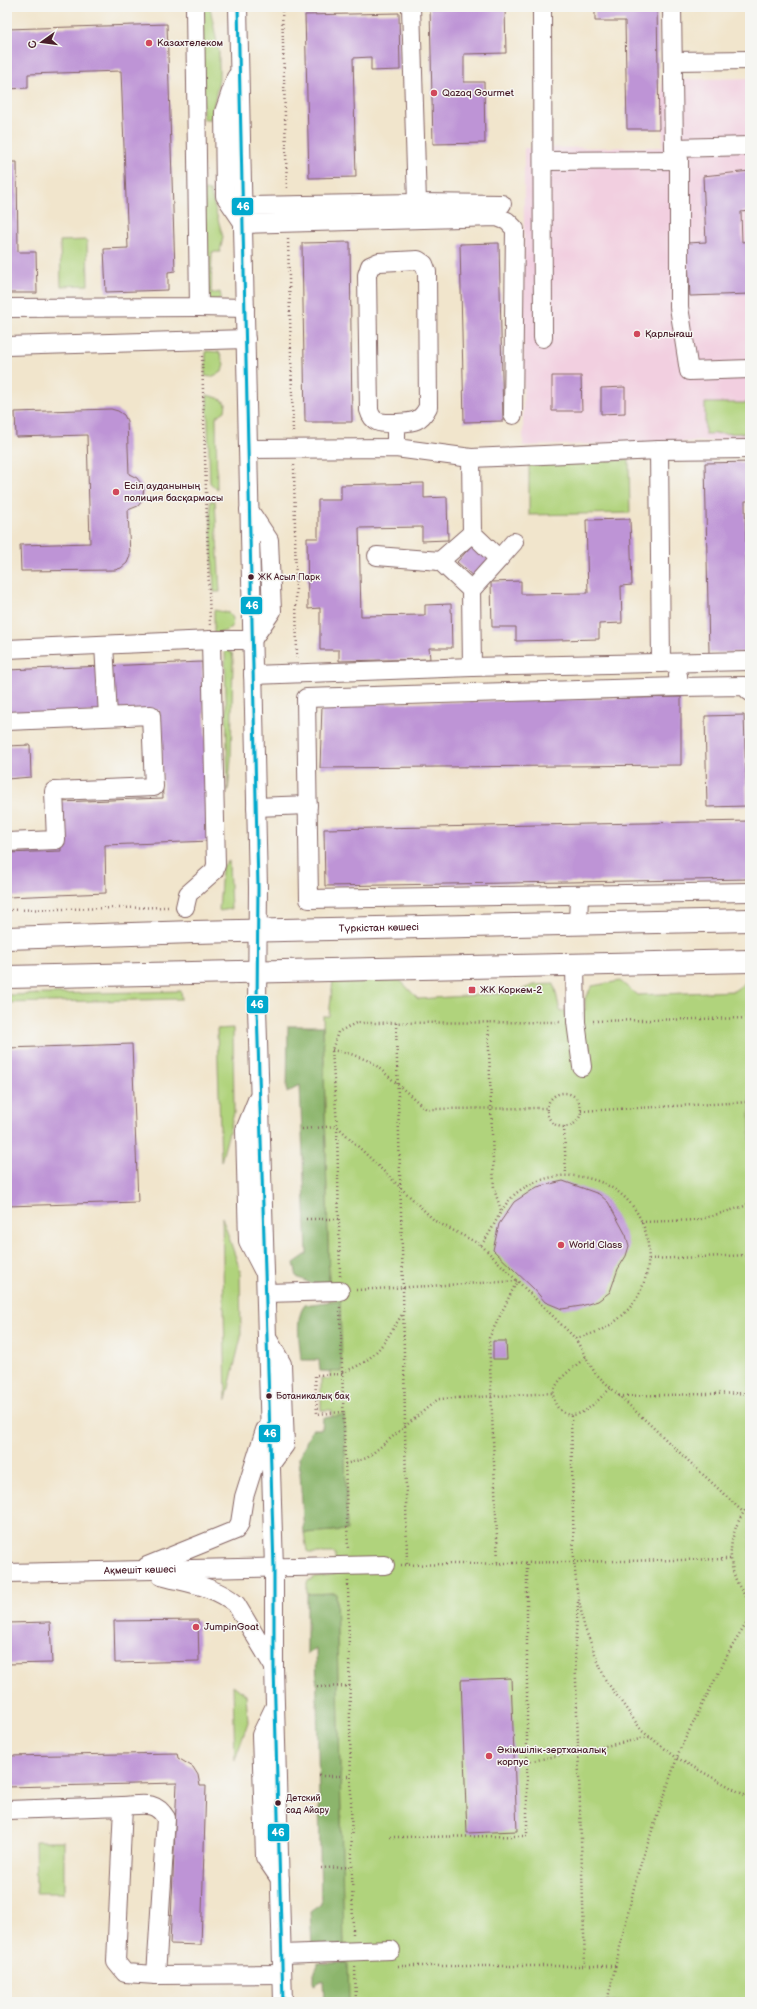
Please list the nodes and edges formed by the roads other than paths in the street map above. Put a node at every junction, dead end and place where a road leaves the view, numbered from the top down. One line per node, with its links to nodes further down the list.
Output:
1 (195, 7): 17 (street)
2 (238, 7): 8 (street)
3 (411, 7): 12 (street)
4 (542, 7): 11 (street)
5 (672, 7): 7 (street)
6 (750, 60): 7 (street)
7 (673, 61): 10 (street)
8 (240, 67): 14 (street); 15 (street)
9 (750, 146): 10 (street)
10 (676, 154): 11 (street); 22 (street)
11 (543, 161): 19 (street)
12 (417, 203): 13 (street); 14 (street)
13 (502, 204)
14 (243, 206): 15 (street)
15 (244, 224): 18 (street); 23 (street)
16 (7, 308): 17 (street)
17 (199, 308): 18 (street)
18 (245, 308): 20 (street)
19 (543, 338)
20 (246, 339): 21 (street); 26 (street)
21 (7, 346)
22 (750, 369)
23 (514, 415)
24 (396, 423): 24 (street); 25 (street)
25 (396, 448): 26 (street); 29 (street)
26 (248, 449): 37 (street)
27 (750, 449): 28 (street)
28 (659, 450): 29 (street); 41 (street)
29 (470, 458): 30 (street)
30 (472, 532): 33 (street); 34 (street)
31 (514, 542): 33 (street)
32 (377, 556): 34 (street)
33 (499, 559): 35 (street)
34 (440, 561): 35 (street)
35 (471, 590): 42 (street)
36 (210, 634): 37 (street); 38 (street); 53 (street)
37 (252, 640): 43 (street)
38 (104, 644): 39 (street); 46 (street)
39 (7, 649)
40 (750, 661): 41 (street)
41 (669, 663): 42 (street); 44 (street)
42 (472, 667): 43 (street)
43 (253, 675): 49 (street)
44 (679, 687): 45 (street); 48 (street)
45 (750, 692)
46 (108, 716): 47 (street); 50 (street)
47 (7, 721)
48 (308, 805): 49 (street); 52 (street)
49 (256, 807): 56 (street)
50 (7, 842)
51 (750, 892): 52 (street)
52 (579, 895): 55 (street)
53 (185, 907)
54 (750, 920): 55 (main road, Түркістан көшесі)
55 (578, 924): 56 (main road, Түркістан көшесі)
56 (258, 932): 57 (main road, Түркістан көшесі); 60 (street)
57 (7, 938)
58 (750, 961): 59 (main road)
59 (575, 965): 60 (main road); 62 (street)
60 (259, 972): 61 (main road); 64 (street)
61 (7, 977)
62 (582, 1067)
63 (340, 1291): 64 (street)
64 (266, 1293): 65 (street)
65 (267, 1338): 66 (street); 67 (street)
66 (269, 1416): 67 (street); 70 (street)
67 (271, 1464): 69 (street)
68 (385, 1565): 69 (street, Ақмешіт көшесі)
69 (274, 1568): 70 (street, Ақмешіт көшесі); 72 (street)
70 (137, 1570): 71 (street, Ақмешіт көшесі); 72 (street)
71 (7, 1573)
72 (274, 1667): 75 (street)
73 (123, 1806): 74 (street); 78 (street); 78 (street)
74 (7, 1810)
75 (282, 1954): 76 (street); 77 (street)
76 (393, 1958)
77 (282, 1974): 78 (street); 79 (street)
78 (156, 1975)
79 (283, 2002)

